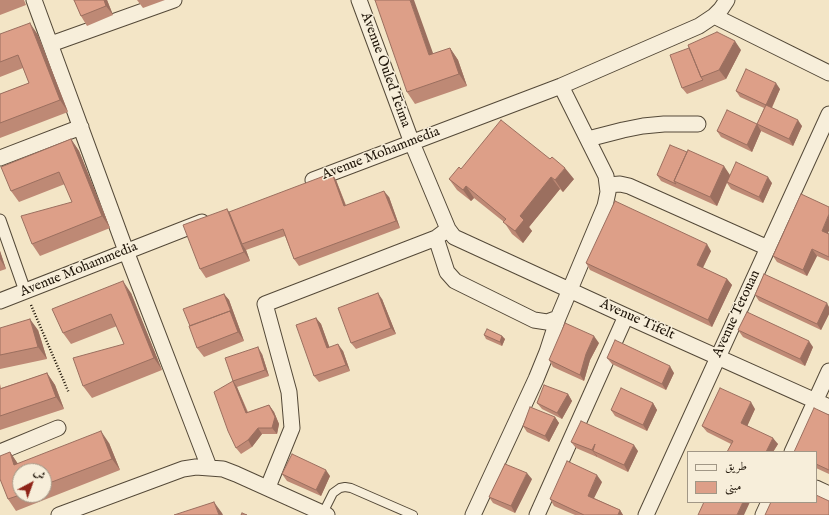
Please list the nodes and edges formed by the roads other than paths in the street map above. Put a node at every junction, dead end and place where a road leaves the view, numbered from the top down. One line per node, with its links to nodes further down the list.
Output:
1 (34, 0): 6 (street)
2 (174, 0): 6 (street)
3 (359, 0): 13 (street, Avenue Ouled Teima)
4 (727, 0): 5 (street, Avenue Mohammedia)
5 (714, 16): 7 (street); 8 (street, Avenue Mohammedia)
6 (51, 44): 11 (street)
7 (829, 73)
8 (562, 86): 12 (street); 13 (street, Avenue Mohammedia)
9 (829, 114): 21 (street, Avenue Tetouan)
10 (698, 124): 12 (street)
11 (81, 127): 14 (street); 22 (street)
12 (588, 140): 16 (street)
13 (412, 143): 15 (street, Avenue Mohammedia); 19 (street, Avenue Ouled Teima)
14 (0, 158)
15 (302, 184)
16 (608, 184): 21 (street); 23 (street)
17 (214, 218): 22 (street, Avenue Mohammedia)
18 (0, 220): 24 (street)
19 (448, 229): 20 (street); 23 (street, Avenue Tifelt)
20 (436, 238): 27 (street); 36 (street)
21 (768, 248): 28 (street, Avenue Tetouan)
22 (126, 251): 24 (street, Avenue Mohammedia); 35 (street)
23 (570, 290): 26 (street, Avenue Tifelt); 27 (street)
24 (25, 291): 25 (street, Avenue Mohammedia)
25 (0, 301)
26 (626, 316): 28 (street, Avenue Tifelt); 44 (street)
27 (558, 318): 43 (street)
28 (718, 357): 30 (street, Avenue Tifelt); 45 (street, Avenue Tetouan)
29 (829, 370): 30 (street)
30 (815, 401): 31 (street, Avenue Tifelt); 33 (street)
31 (829, 407)
32 (58, 428): 34 (street)
33 (792, 451)
34 (0, 452)
35 (209, 467): 36 (street); 41 (street)
36 (268, 487): 40 (street)
37 (817, 488): 38 (street)
38 (829, 494)
39 (769, 503): 46 (street)
40 (325, 514): 42 (lane)
41 (59, 515)
42 (413, 515)
43 (473, 515)
44 (537, 515)
45 (646, 515)
46 (763, 515)

